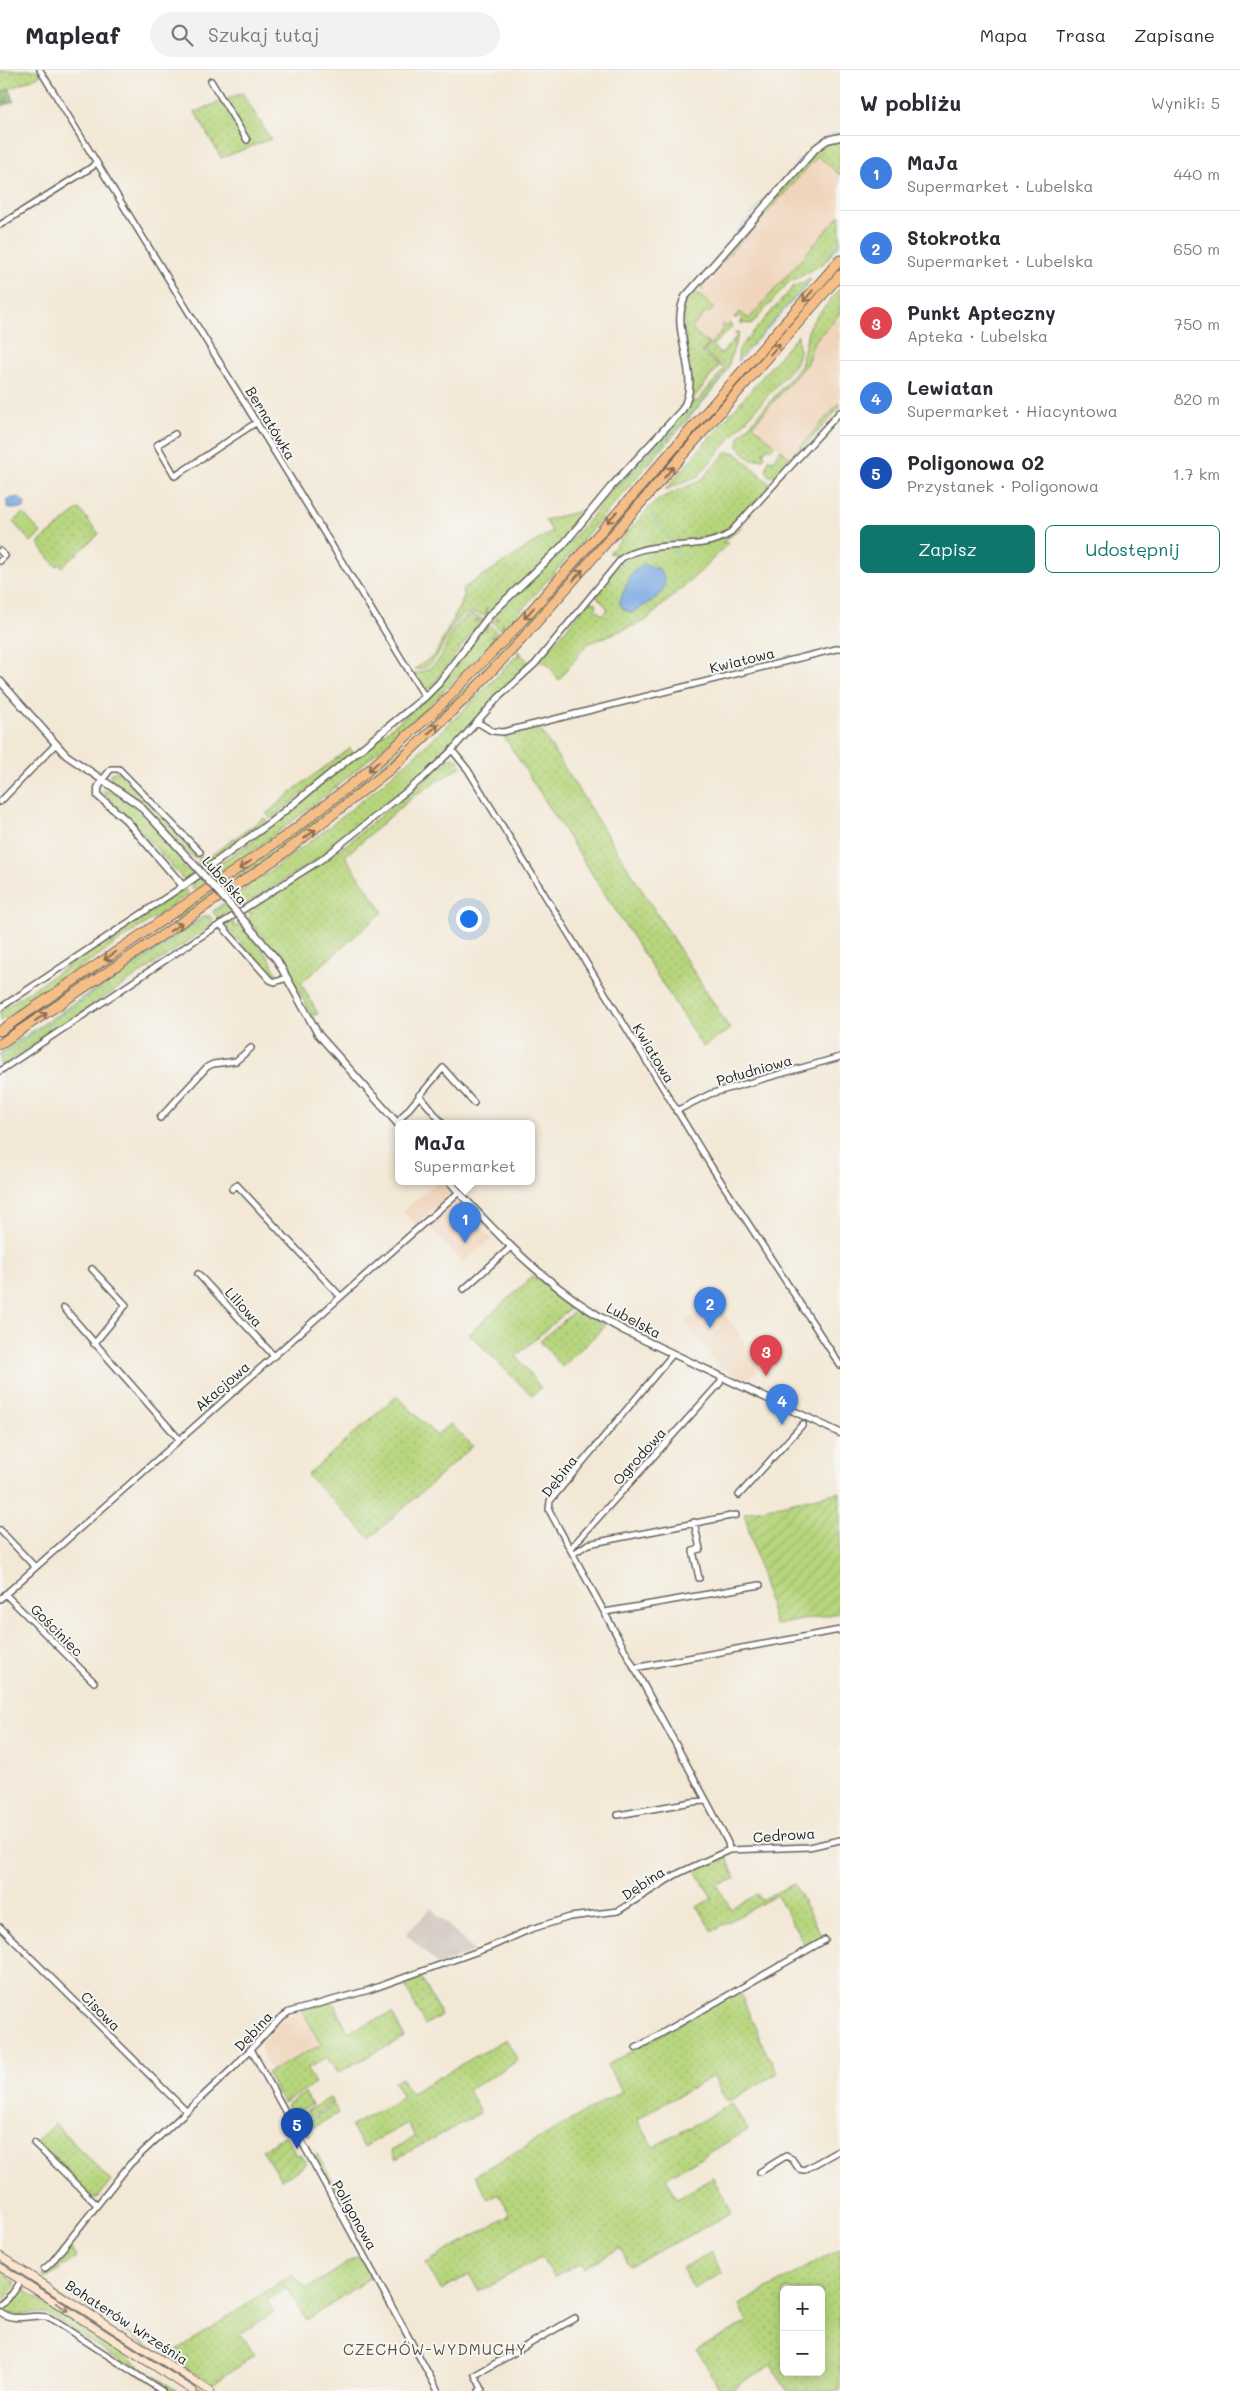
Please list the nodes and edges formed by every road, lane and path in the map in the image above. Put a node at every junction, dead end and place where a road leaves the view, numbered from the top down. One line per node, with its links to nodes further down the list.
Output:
1 (40, 70): 5 (street, Bernatówka)
2 (211, 81): 4 (street)
3 (840, 137): 16 (street)
4 (247, 140)
5 (96, 162): 6 (street); 10 (street, Bernatówka)
6 (0, 225)
7 (840, 260): 27 (highway, one-way to 27)
8 (840, 275): 28 (highway, one-way to 8)
9 (840, 412): 17 (street)
10 (257, 422): 11 (street); 16 (street, Bernatówka)
11 (175, 434)
12 (0, 551): 13 (street)
13 (0, 561)
14 (840, 648): 17 (street, Kwiatowa)
15 (0, 681): 18 (street, Lubelska)
16 (425, 697): 23 (street)
17 (478, 722): 19 (street)
18 (56, 744): 20 (street, Lubelska); 21 (street)
19 (452, 750): 24 (street); 34 (street, Kwiatowa)
20 (103, 779): 22 (street); 23 (street); 25 (street, Lubelska, bridge)
21 (0, 802)
22 (200, 852)
23 (183, 886): 26 (street)
24 (220, 924): 25 (street); 31 (street)
25 (287, 978): 38 (street, Lubelska)
26 (0, 1008)
27 (0, 1031)
28 (0, 1044)
29 (251, 1048): 35 (street)
30 (840, 1058): 34 (street, Południowa)
31 (0, 1071)
32 (419, 1094): 33 (street); 36 (street); 37 (street)
33 (474, 1104)
34 (676, 1111): 51 (street, Kwiatowa)
35 (160, 1118)
36 (401, 1120)
37 (441, 1120)
38 (395, 1121)
39 (453, 1185): 41 (street, Lubelska)
40 (232, 1189): 46 (street)
41 (459, 1192): 42 (street, Lubelska); 46 (street, Akacjowa)
42 (511, 1247): 45 (street); 49 (street, Lubelska)
43 (92, 1269): 48 (street)
44 (198, 1274): 50 (street, Liliowa)
45 (464, 1290)
46 (340, 1296): 50 (street, Akacjowa)
47 (64, 1308): 48 (street)
48 (94, 1344): 55 (street)
49 (673, 1354): 52 (street, Lubelska); 60 (street, Dębina)
50 (274, 1356): 55 (street, Akacjowa)
51 (840, 1366)
52 (722, 1377): 54 (street, Lubelska); 60 (street, Ogrodowa)
53 (803, 1424): 56 (street)
54 (840, 1432)
55 (179, 1439): 61 (street, Akacjowa)
56 (739, 1495)
57 (736, 1515): 58 (street)
58 (694, 1522): 60 (street); 62 (street)
59 (0, 1530): 61 (street)
60 (571, 1551): 66 (street, Dębina)
61 (35, 1567): 64 (street, Akacjowa)
62 (698, 1578)
63 (760, 1585): 66 (street)
64 (5, 1594): 65 (street, Akacjowa); 69 (street, Gościniec)
65 (0, 1599)
66 (605, 1612): 68 (street, Dębina)
67 (840, 1630): 68 (street)
68 (634, 1668): 70 (street, Dębina)
69 (94, 1682)
70 (706, 1801): 71 (street); 73 (street, Dębina)
71 (618, 1815)
72 (840, 1840): 73 (street, Cedrowa)
73 (729, 1850): 77 (street, Dębina)
74 (0, 1926): 80 (street, Cisowa)
75 (825, 1940): 76 (street)
76 (636, 2048)
77 (251, 2049): 78 (street, Dębina); 79 (street, Poligonowa)
78 (247, 2055): 79 (street); 80 (street, Dębina)
79 (255, 2057): 95 (street, Poligonowa)
80 (186, 2111): 84 (street, Dębina)
81 (34, 2143): 84 (street)
82 (840, 2150): 83 (street)
83 (760, 2172)
84 (96, 2204): 87 (street, Dębina)
85 (0, 2256): 94 (main road, Bohaterów Września)
86 (0, 2266): 88 (main road, Bohaterów Września)
87 (44, 2269)
88 (21, 2281): 89 (street); 93 (main road, Bohaterów Września, one-way to 93)
89 (0, 2305)
90 (0, 2312): 92 (street)
91 (575, 2318): 96 (street)
92 (162, 2391)
93 (192, 2391)
94 (210, 2391)
95 (438, 2391)
96 (479, 2391)

